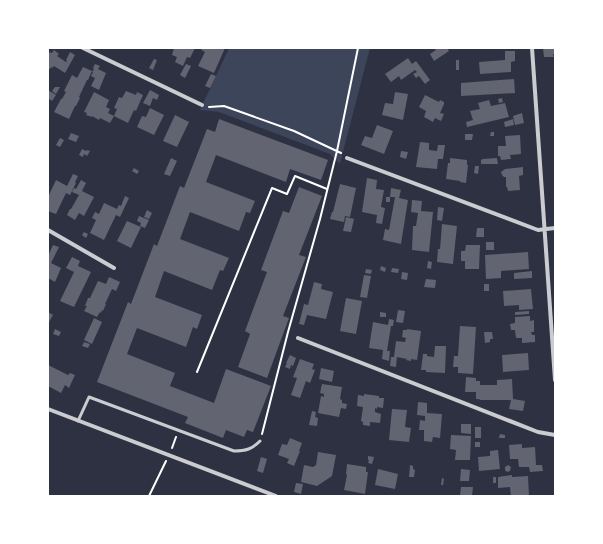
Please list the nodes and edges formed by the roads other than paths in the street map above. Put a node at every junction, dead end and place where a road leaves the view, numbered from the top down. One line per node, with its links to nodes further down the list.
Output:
1 (83, 48): 3 (street)
2 (532, 48): 6 (street)
3 (202, 105)
4 (347, 158): 6 (street)
5 (555, 228): 6 (street)
6 (544, 229): 10 (street)
7 (48, 230): 8 (street)
8 (114, 268)
9 (298, 338): 13 (street)
10 (555, 380)
11 (48, 409): 12 (street)
12 (78, 421): 14 (lane); 15 (street)
13 (555, 435)
14 (260, 441)
15 (276, 496)

